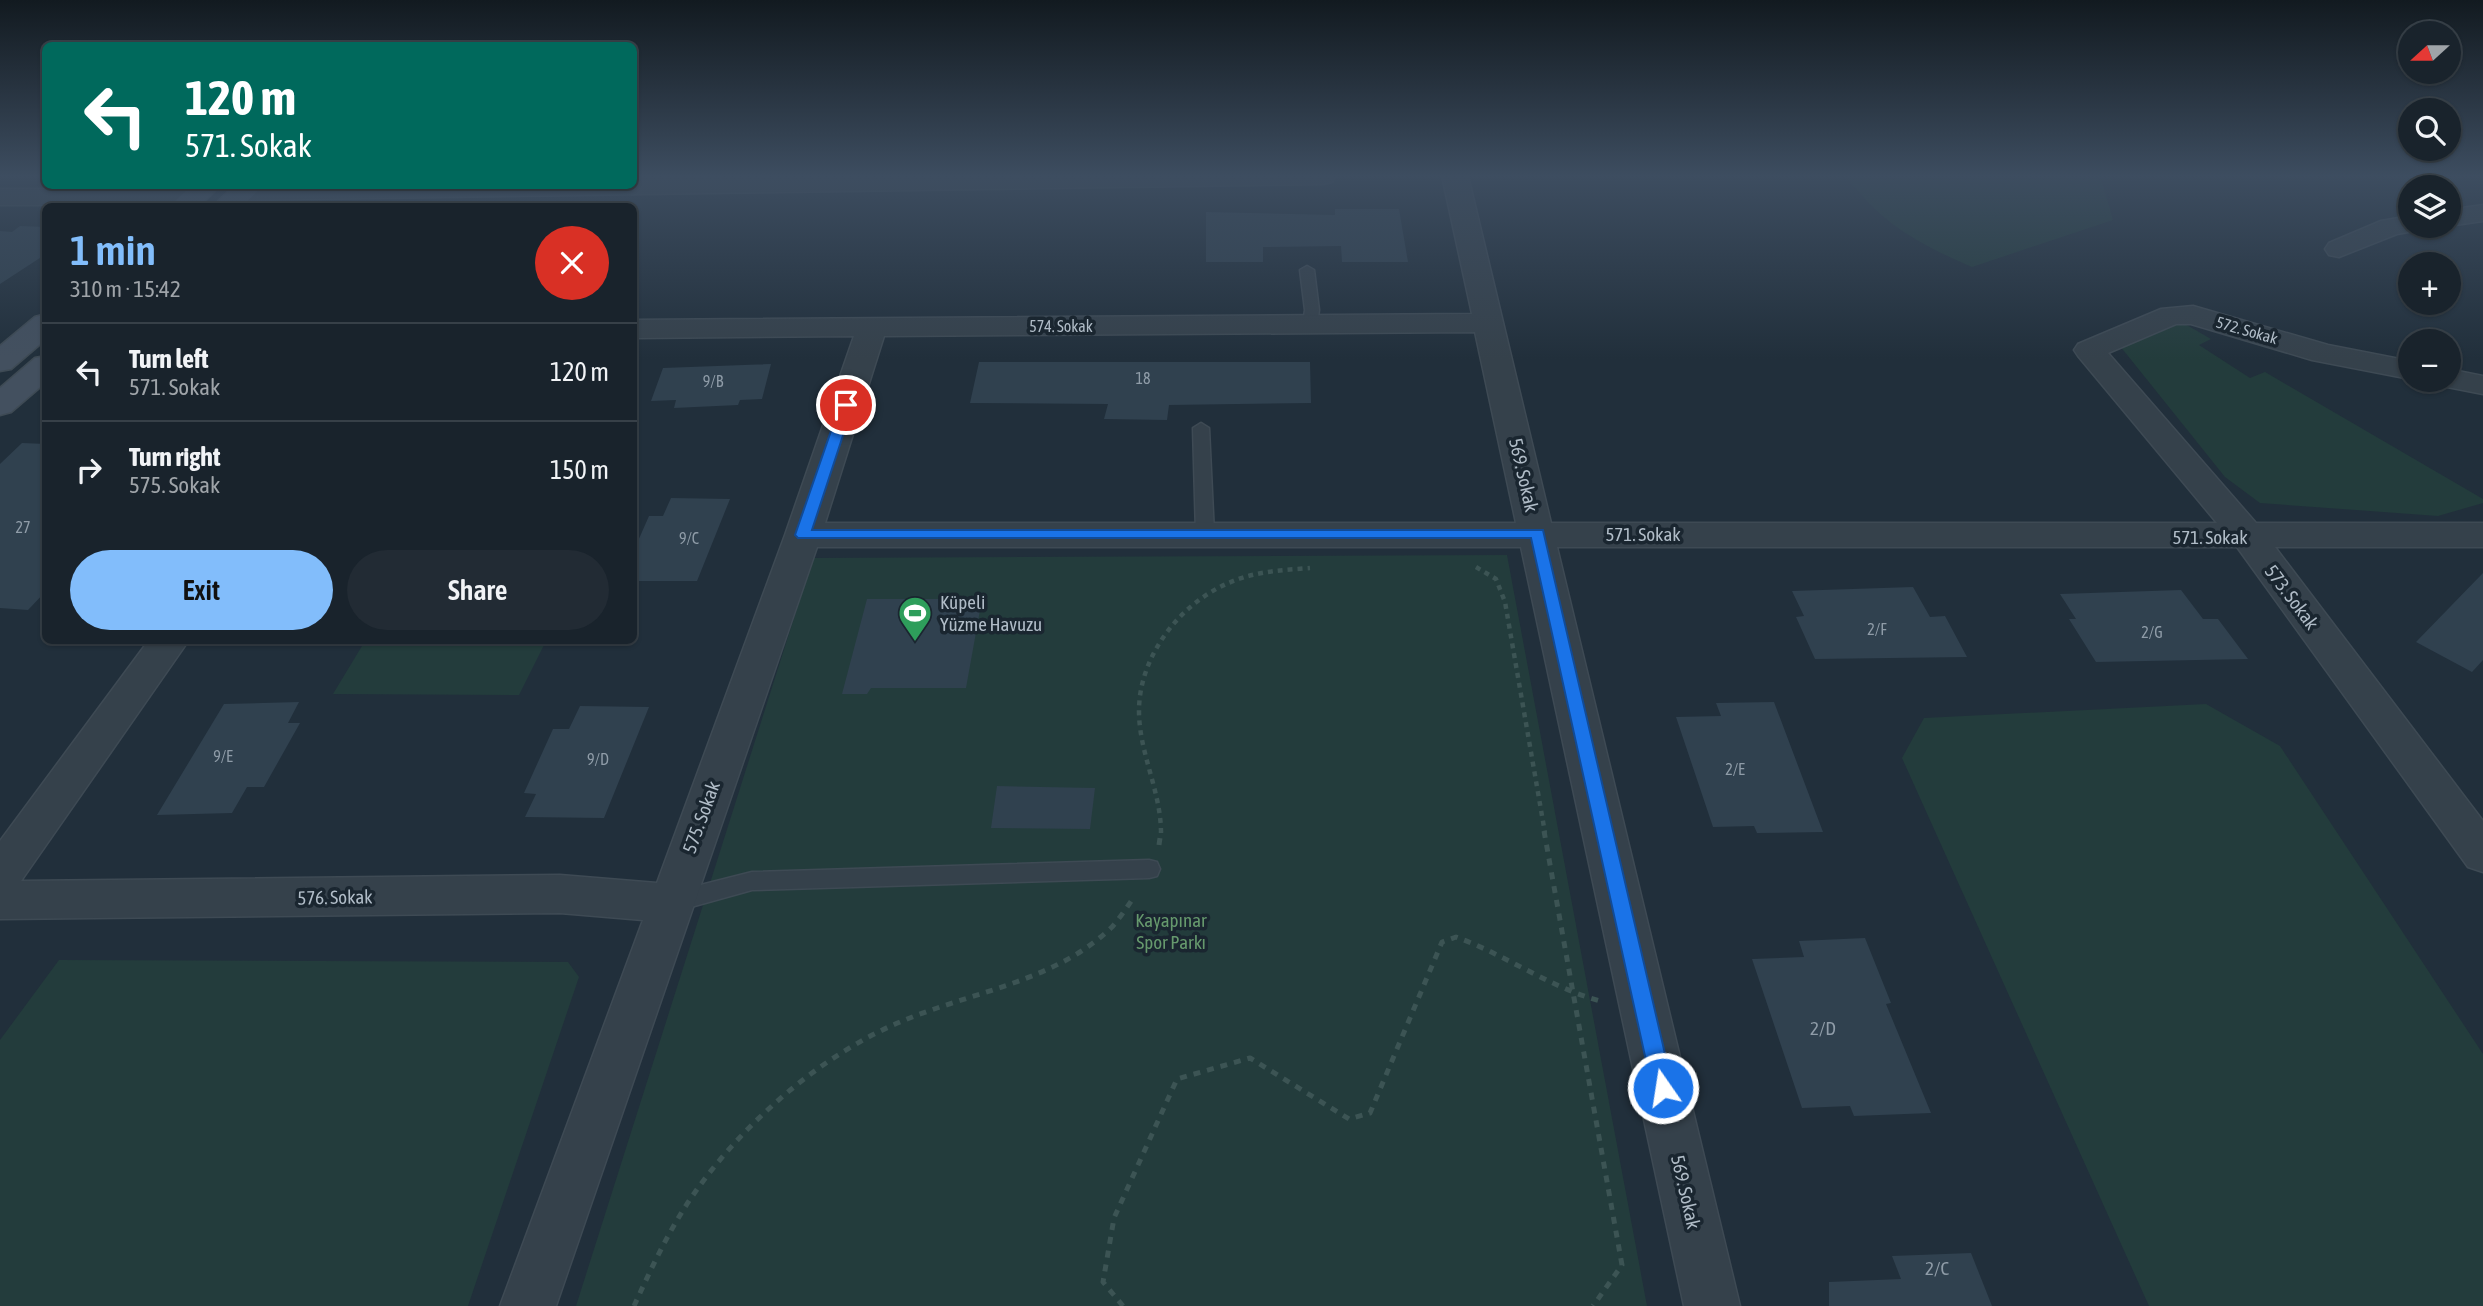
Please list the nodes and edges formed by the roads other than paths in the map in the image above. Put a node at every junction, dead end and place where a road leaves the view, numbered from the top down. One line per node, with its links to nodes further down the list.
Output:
1 (1469, 237): 5 (street, 569. Sokak)
2 (2367, 237): 3 (street)
3 (2339, 249)
4 (1307, 270): 6 (lane)
5 (1489, 323): 6 (street, 574. Sokak); 18 (street, 569. Sokak)
6 (1310, 324): 8 (street, 574. Sokak)
7 (42, 326): 11 (main road)
8 (872, 327): 9 (street, 574. Sokak); 20 (street, 575. Sokak)
9 (637, 329)
10 (2089, 350): 13 (street, 572. Sokak); 22 (street, 573. Sokak)
11 (0, 362)
12 (42, 368): 16 (main road)
13 (2398, 368)
14 (2461, 381): 15 (street)
15 (2483, 385)
16 (0, 405)
17 (1201, 428): 19 (lane)
18 (1538, 533): 19 (street, 571. Sokak); 22 (street, 571. Sokak); 30 (street, 569. Sokak)
19 (1205, 534): 20 (street, 571. Sokak)
20 (803, 535): 28 (street, 575. Sokak)
21 (2483, 535): 22 (street, 571. Sokak)
22 (2248, 537): 24 (street, 573. Sokak)
23 (167, 644): 26 (street)
24 (2483, 854)
25 (1149, 869): 28 (lane)
26 (0, 875)
27 (0, 900): 28 (street, 576. Sokak)
28 (669, 903): 29 (street, 575. Sokak)
29 (528, 1306)
30 (1712, 1306)

